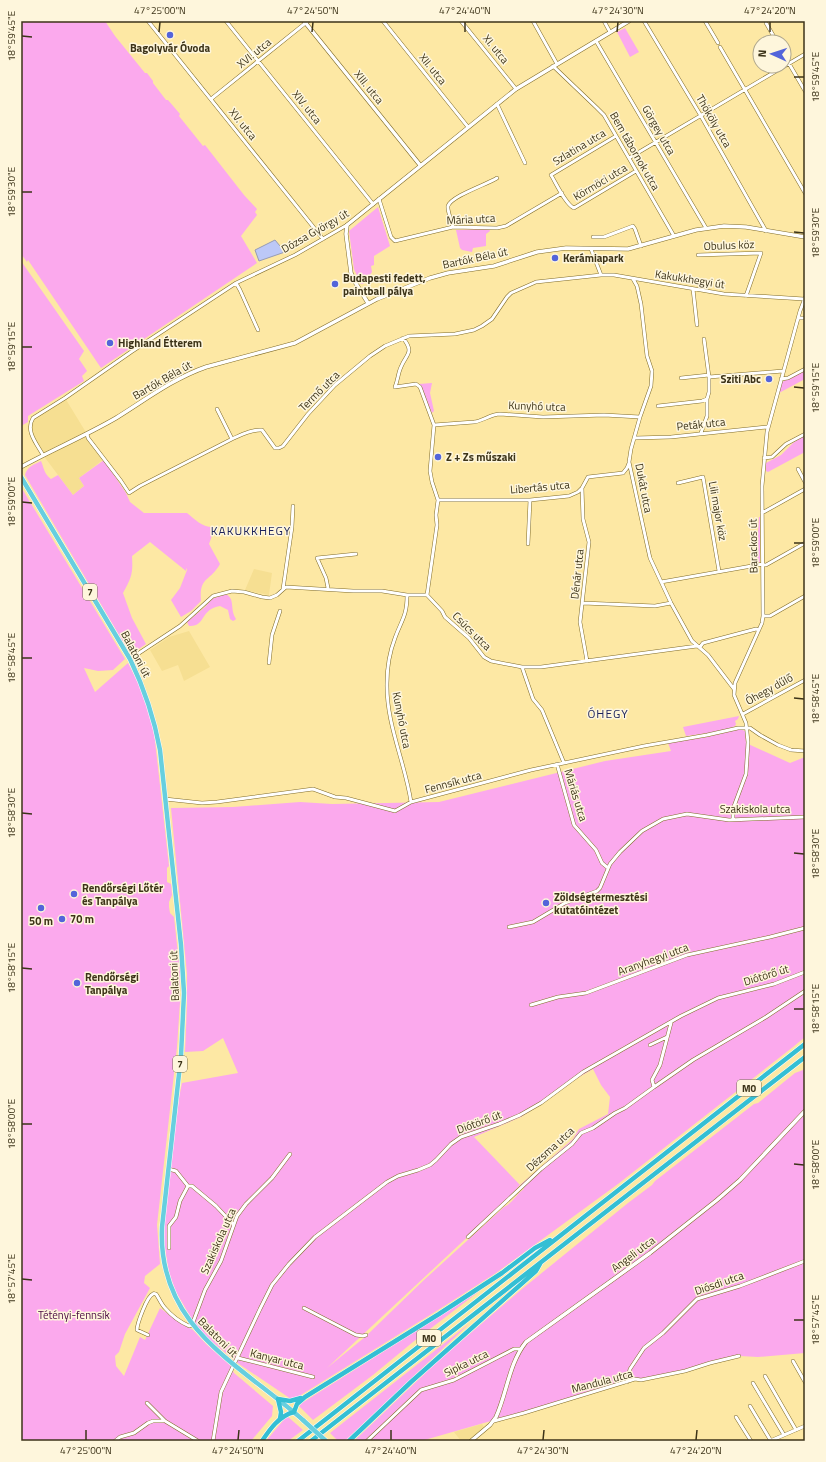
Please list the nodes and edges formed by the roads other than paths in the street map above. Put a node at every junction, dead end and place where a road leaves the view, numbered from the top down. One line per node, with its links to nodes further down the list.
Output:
1 (148, 21): 27 (street, XV. utca)
2 (226, 21): 18 (street, XIV. utca)
3 (383, 21): 30 (street, XII. utca)
4 (461, 21): 24 (street, XI. utca)
5 (533, 21): 20 (street)
6 (604, 21): 12 (street)
7 (629, 21): 12 (street, Dózsa György út)
8 (644, 21): 29 (street, Thököly utca)
9 (705, 21): 15 (street)
10 (306, 22): 18 (street, XVI. utca); 35 (street, XIII. utca)
11 (766, 23): 13 (street)
12 (610, 32): 14 (street, Dózsa György út)
13 (772, 34)
14 (596, 41): 20 (street, Dózsa György út); 32 (street, Görgey utca)
15 (718, 43)
16 (720, 47): 25 (street)
17 (805, 54): 19 (street)
18 (258, 61): 27 (street, XVI. utca); 41 (street, XIV. utca)
19 (792, 61)
20 (558, 64): 21 (street, Dózsa György út)
21 (553, 66): 24 (street, Dózsa György út); 31 (street, Bem tábornok utca)
22 (792, 68): 26 (street)
23 (770, 74): 25 (street)
24 (516, 89): 28 (street, Dózsa György út)
25 (745, 89): 29 (street); 39 (street)
26 (805, 91)
27 (211, 99): 49 (street, XV. utca)
28 (497, 104): 30 (street, Dózsa György út); 34 (street)
29 (701, 116): 32 (street); 45 (street, Thököly utca)
30 (468, 127): 35 (street, Dózsa György út)
31 (616, 136): 33 (street, Bem tábornok utca); 38 (street, Szlatina utca)
32 (656, 142): 33 (street); 44 (street, Görgey utca)
33 (629, 158): 36 (street, Bem tábornok utca)
34 (526, 163)
35 (420, 165): 40 (street, Dózsa György út)
36 (636, 171): 38 (street, Körmöci utca); 46 (street, Bem tábornok utca)
37 (497, 178): 43 (street)
38 (562, 193): 43 (street, Mária utca)
39 (805, 193)
40 (379, 199): 41 (street, Dózsa György út); 43 (street, Mária utca)
41 (373, 204): 42 (street, Dózsa György út)
42 (347, 225): 49 (street, Dózsa György út); 59 (street)
43 (453, 227)
44 (706, 228): 45 (street, Bartók Béla út); 46 (street, Bartók Béla út)
45 (766, 230): 48 (street, Bartók Béla út)
46 (674, 236): 50 (street, Bartók Béla út)
47 (593, 237): 50 (street)
48 (805, 237)
49 (323, 239): 55 (street, Dózsa György út)
50 (641, 246): 51 (street, Bartók Béla út)
51 (591, 249): 53 (street); 59 (street, Bartók Béla út)
52 (698, 255): 57 (street, Obulus köz)
53 (601, 275): 54 (street, Kakukkhegyi út); 64 (street, Termő utca)
54 (633, 279): 56 (street, Kakukkhegyi út); 74 (street, Dukát utca)
55 (236, 283): 63 (street); 82 (street, Dózsa György út)
56 (693, 290): 57 (street, Kakukkhegyi út); 62 (street)
57 (746, 296): 58 (street, Kakukkhegyi út)
58 (805, 299): 60 (street, Barackos út)
59 (368, 303): 78 (street, Bartók Béla út)
60 (798, 318): 61 (street); 67 (street, Barackos út)
61 (805, 318)
62 (697, 325)
63 (258, 330)
64 (403, 338): 75 (street); 81 (street, Termő utca)
65 (704, 339): 68 (street)
66 (805, 369): 70 (street)
67 (783, 371): 68 (street); 70 (street, Barackos út)
68 (709, 376): 69 (street); 71 (street)
69 (681, 378)
70 (781, 379): 76 (street, Barackos út)
71 (707, 399): 72 (street); 77 (street)
72 (658, 406)
73 (217, 409): 81 (street)
74 (640, 417): 75 (street, Kunyhó utca); 80 (street, Dukát utca)
75 (434, 425): 94 (street)
76 (768, 427): 77 (street, Peták utca); 83 (street, Barackos út)
77 (701, 433): 80 (street, Peták utca)
78 (87, 434): 81 (street, Termő utca); 82 (street, Bartók Béla út)
79 (805, 434): 83 (street)
80 (635, 438): 85 (street, Dukát utca)
81 (232, 439)
82 (43, 455): 86 (street, Bartók Béla út)
83 (764, 458): 97 (street, Barackos út)
84 (21, 462): 86 (street)
85 (629, 462): 92 (street, Libertás utca); 103 (street, Dukát utca)
86 (29, 463): 87 (street, Bartók Béla út)
87 (21, 467)
88 (798, 469): 90 (street)
89 (21, 477): 115 (main road, Balatoni út / 7)
90 (805, 482)
91 (678, 483): 102 (street, Lili major köz)
92 (582, 488): 95 (street, Libertás utca); 109 (street, Dénár utca)
93 (805, 489): 97 (street)
94 (438, 500): 95 (street, Libertás utca); 107 (street)
95 (530, 500): 99 (street)
96 (293, 506): 105 (street)
97 (762, 513): 101 (street, Barackos út)
98 (805, 543): 101 (street)
99 (528, 544)
100 (356, 554): 104 (street)
101 (763, 564): 102 (street); 112 (street, Barackos út)
102 (719, 571): 103 (street)
103 (661, 582): 110 (street, Dukát utca)
104 (328, 588): 105 (street); 106 (street)
105 (283, 589): 115 (street)
106 (407, 595): 107 (street); 127 (street, Kunyhó utca)
107 (427, 595): 118 (street, Csúcs utca)
108 (805, 596): 112 (street)
109 (583, 603): 110 (street); 116 (street, Dénár utca)
110 (671, 603): 114 (street, Dukát utca)
111 (280, 611): 117 (street)
112 (763, 616): 113 (street, Barackos út)
113 (759, 630): 114 (street, Csúcs utca); 120 (street, Barackos út)
114 (698, 646): 116 (street, Csúcs utca); 120 (street, Dukát utca)
115 (130, 659): 126 (main road, Balatoni út / 7)
116 (587, 661): 118 (street, Csúcs utca)
117 (269, 663)
118 (522, 667): 124 (street, Máriás utca)
119 (805, 680): 121 (street, Óhegy dűlő)
120 (734, 689): 121 (street)
121 (743, 714): 122 (street)
122 (747, 728): 123 (street); 124 (street, Fennsík utca); 129 (street)
123 (805, 751)
124 (564, 763): 125 (street, Fennsík utca)
125 (557, 764): 127 (street, Fennsík utca); 130 (street, Máriás utca)
126 (165, 799): 127 (street, Fennsík utca); 144 (main road, Balatoni út / 7)
127 (410, 802)
128 (805, 817): 129 (street, Szakiskola utca)
129 (733, 819): 130 (street, Szakiskola utca)
130 (608, 868): 131 (street, Szakiskola utca)
131 (509, 927)
132 (805, 928): 135 (street, Aranyhegyi utca)
133 (805, 972): 136 (street, Diótörő út)
134 (805, 991): 141 (street, Dézsma utca)
135 (531, 1005)
136 (671, 1023): 137 (street); 158 (street, Diótörő út)
137 (667, 1037): 139 (street); 141 (street)
138 (805, 1044): 147 (highway, M0)
139 (650, 1045)
140 (805, 1057): 151 (highway, M0)
141 (654, 1087): 148 (street, Dézsma utca)
142 (805, 1111): 156 (street, Angeli utca)
143 (290, 1154): 146 (street, Szakiskola utca)
144 (168, 1169): 145 (street); 153 (main road, Balatoni út / 7)
145 (188, 1186): 146 (street); 149 (street)
146 (233, 1224): 153 (street, Szakiskola utca)
147 (560, 1235): 166 (highway); 182 (highway, M0)
148 (468, 1237)
149 (169, 1248)
150 (805, 1261): 163 (street, Diósdi utca)
151 (542, 1262): 183 (highway, M0); 185 (highway)
152 (304, 1308): 154 (street)
153 (192, 1325): 155 (street); 160 (main road, Balatoni út / 7)
154 (366, 1335)
155 (148, 1336)
156 (520, 1349): 174 (street, Angeli utca); 186 (street, Sipka utca)
157 (739, 1356): 163 (street, Mandula utca)
158 (238, 1358): 160 (street, Diótörő út); 162 (street, Kanyar utca)
159 (793, 1361): 164 (street)
160 (234, 1366): 167 (main road, Balatoni út / 7); 180 (street, Diótörő út)
161 (765, 1376): 176 (street)
162 (313, 1377)
163 (627, 1382): 174 (street, Mandula utca)
164 (805, 1382)
165 (753, 1383): 177 (street)
166 (305, 1397): 167 (highway); 170 (highway)
167 (278, 1399): 170 (main road, Balatoni út / 7); 172 (highway)
168 (147, 1403): 173 (street)
169 (750, 1406): 189 (street)
170 (294, 1412): 172 (highway); 184 (main road, Balatoni út / 7, bridge)
171 (736, 1417): 188 (street)
172 (280, 1419): 181 (highway)
173 (165, 1421): 178 (street); 179 (street)
174 (494, 1421): 187 (street)
175 (805, 1426): 176 (street)
176 (796, 1430): 177 (street)
177 (782, 1436): 189 (street); 190 (street)
178 (115, 1441)
179 (198, 1441)
180 (213, 1441)
181 (262, 1441)
182 (298, 1441)
183 (311, 1441)
184 (326, 1441)
185 (349, 1441)
186 (367, 1441)
187 (471, 1441)
188 (751, 1441)
189 (770, 1441)
190 (783, 1441)

